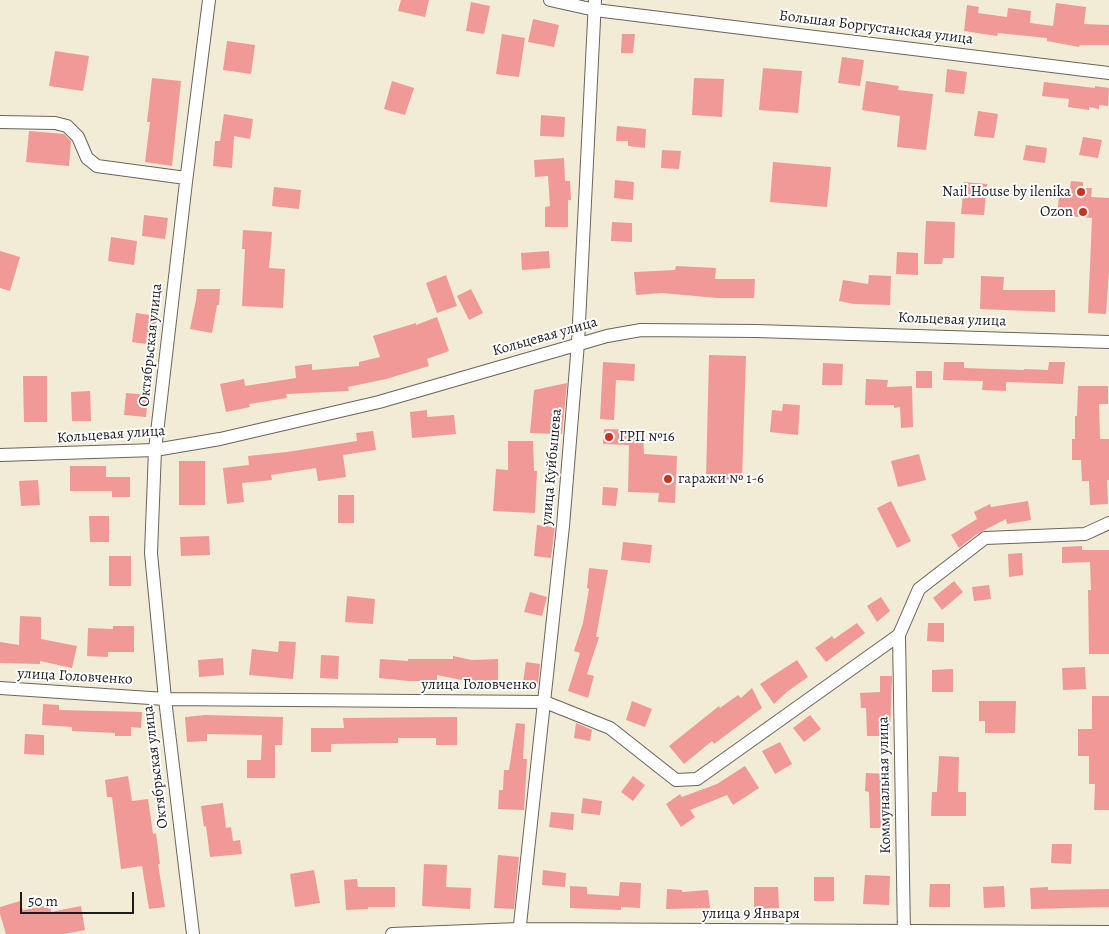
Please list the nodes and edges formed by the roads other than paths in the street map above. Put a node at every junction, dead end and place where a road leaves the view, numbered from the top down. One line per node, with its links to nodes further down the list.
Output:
1 (209, 0): 7 (street, Октябрьская улица)
2 (550, 0): 3 (street, Большая Боргустанская улица)
3 (595, 5): 4 (street, Большая Боргустанская улица); 9 (street, улица Куйбышева)
4 (1109, 73)
5 (0, 122): 6 (street); 7 (street)
6 (0, 128)
7 (186, 178): 10 (street, Октябрьская улица)
8 (1109, 342): 9 (street, Кольцевая улица)
9 (578, 344): 10 (street, Кольцевая улица); 16 (street, улица Куйбышева)
10 (155, 450): 11 (street, Кольцевая улица); 15 (street, Октябрьская улица)
11 (0, 456)
12 (1109, 523): 13 (street)
13 (899, 635): 16 (street, улица Головченко); 19 (street, Коммунальная улица)
14 (0, 688): 15 (street, улица Головченко)
15 (165, 698): 16 (street, улица Головченко); 20 (street, Октябрьская улица)
16 (545, 702): 17 (street, улица Куйбышева)
17 (519, 931): 19 (street, улица 9 Января); 21 (street, улица 9 Января)
18 (1109, 932): 19 (street, улица 9 Января)
19 (904, 933)
20 (193, 934)
21 (392, 934)

